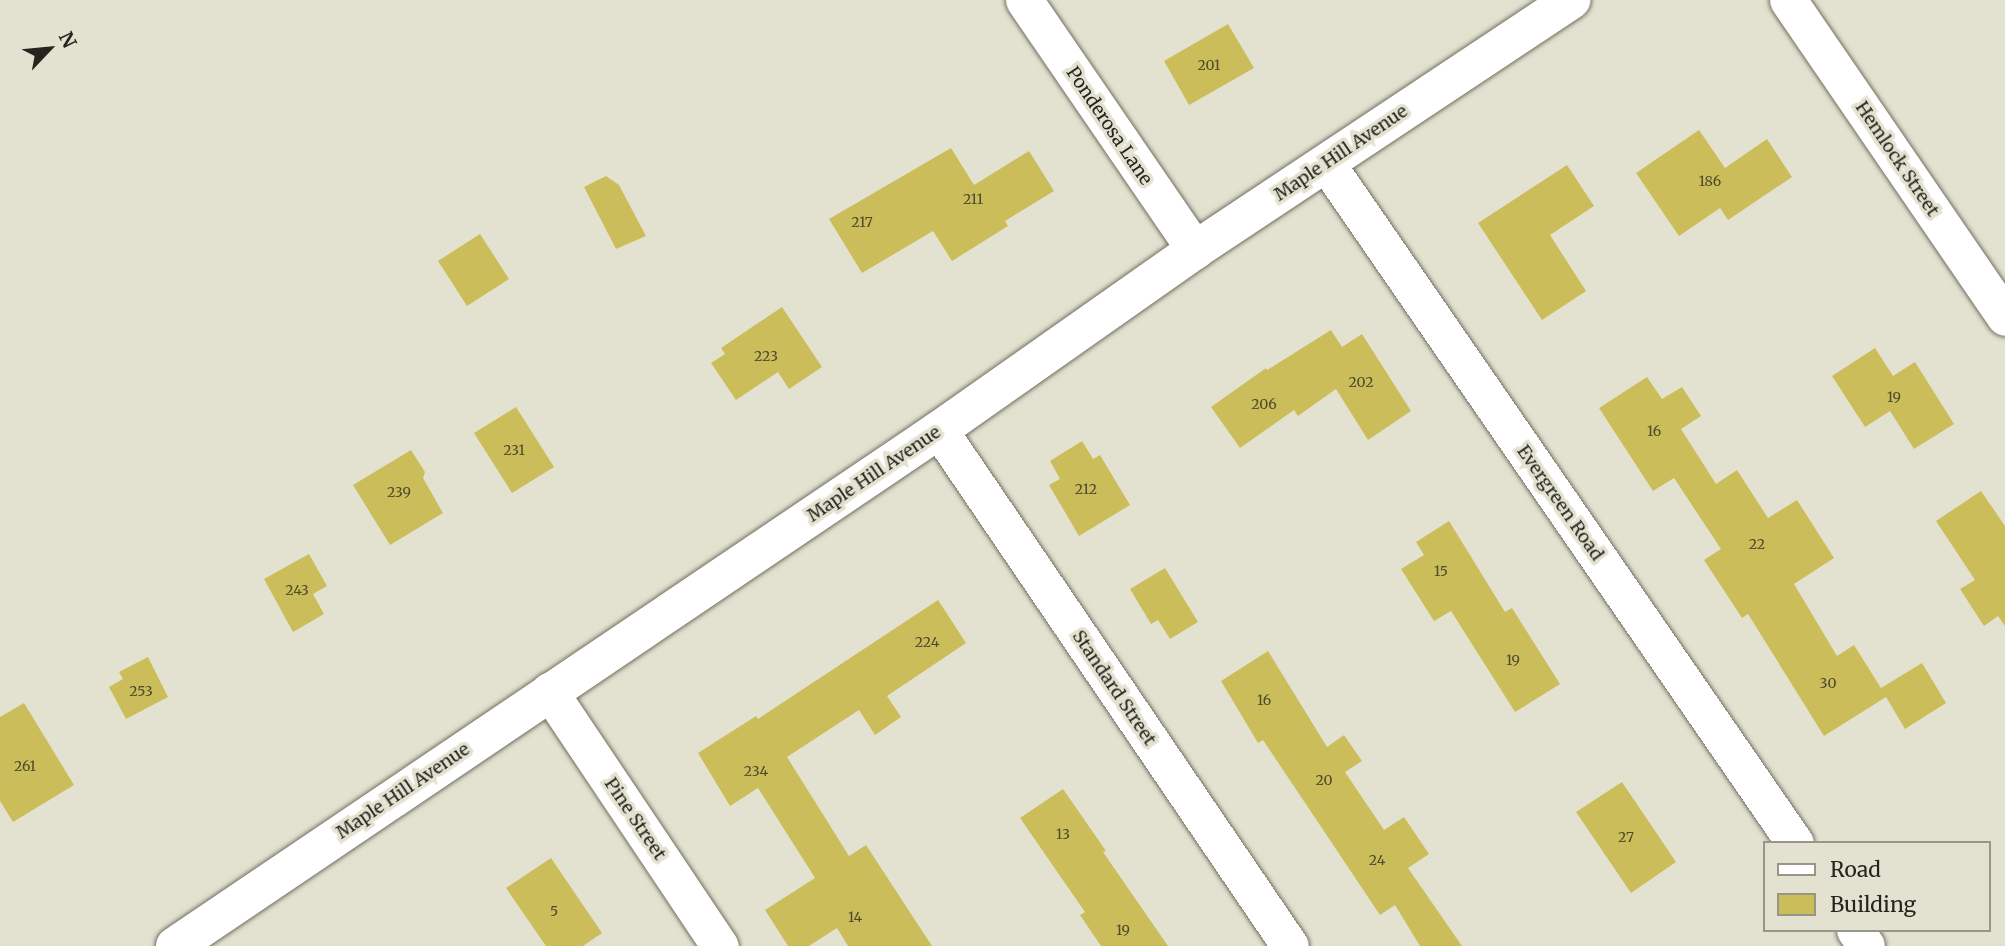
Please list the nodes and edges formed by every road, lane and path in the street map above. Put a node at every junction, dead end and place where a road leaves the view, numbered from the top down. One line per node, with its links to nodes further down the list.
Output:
1 (1024, 0): 5 (street, Ponderosa Lane)
2 (1571, 0): 4 (street, Maple Hill Avenue)
3 (1788, 0): 6 (street, Hemlock Street)
4 (1326, 163): 5 (street, Maple Hill Avenue); 9 (street, Evergreen Road)
5 (1195, 250): 7 (street, Maple Hill Avenue)
6 (2005, 317)
7 (939, 430): 8 (street, Maple Hill Avenue); 12 (street, Standard Street)
8 (549, 691): 10 (street, Maple Hill Avenue); 11 (street, Pine Street)
9 (1794, 841)
10 (175, 946)
11 (720, 946)
12 (1290, 946)

